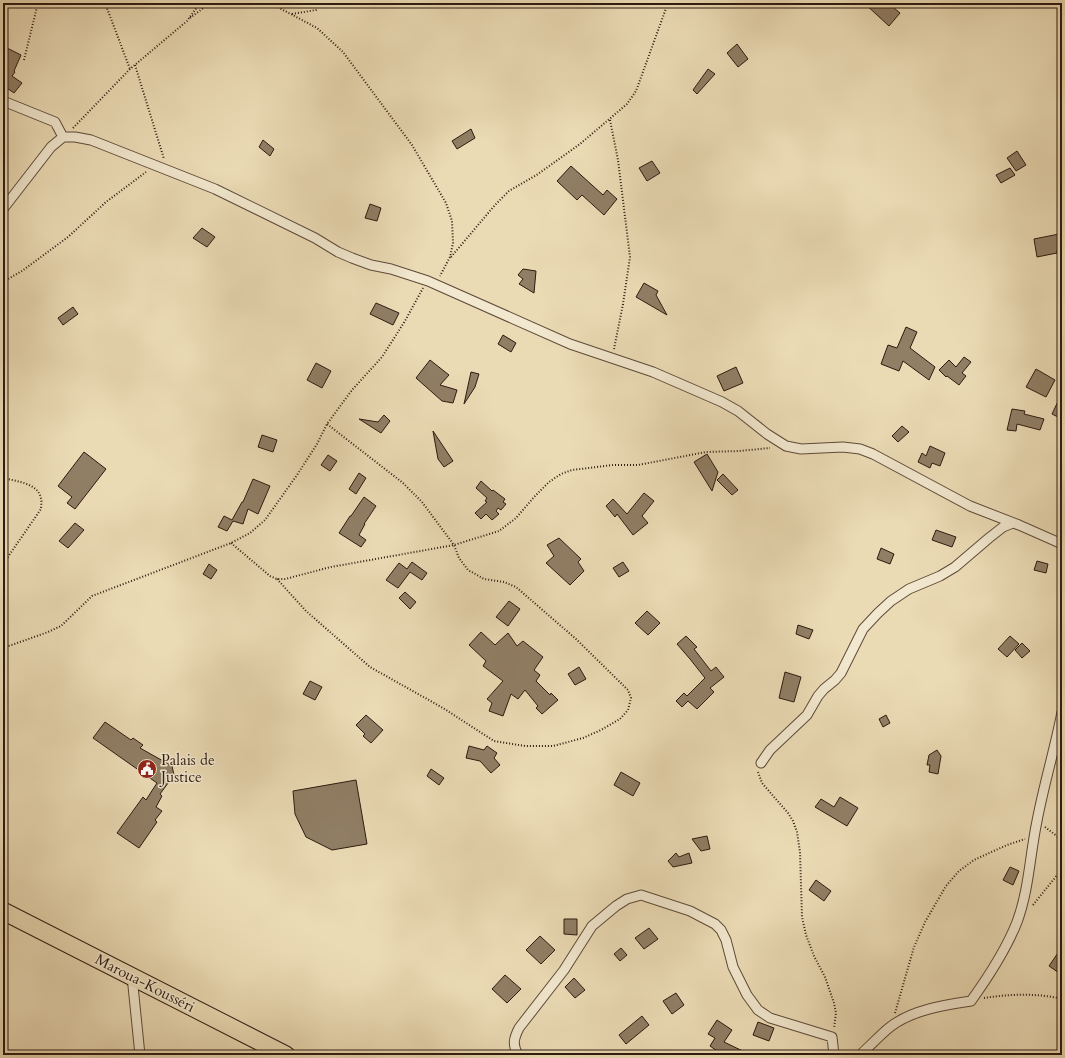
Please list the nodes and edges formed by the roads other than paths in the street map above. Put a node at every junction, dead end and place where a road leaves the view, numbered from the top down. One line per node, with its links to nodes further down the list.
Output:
1 (3, 101): 2 (street)
2 (64, 137): 3 (street); 4 (street)
3 (3, 209)
4 (1013, 523): 5 (street); 7 (street)
5 (1062, 544)
6 (1062, 712): 14 (street)
7 (761, 763)
8 (3, 911): 9 (highway, Maroua-Kousséri)
9 (132, 976): 10 (street); 11 (highway, Maroua-Kousséri)
10 (140, 1055)
11 (286, 1055)
12 (518, 1055): 13 (street)
13 (834, 1055)
14 (860, 1055)

